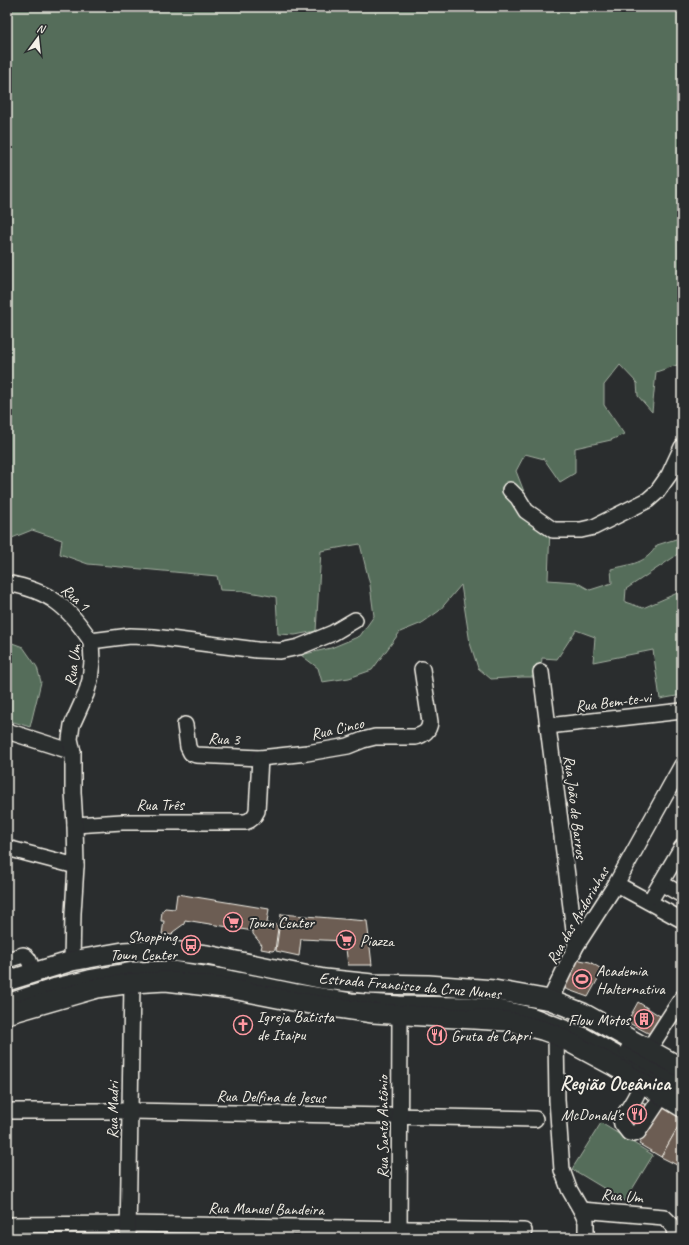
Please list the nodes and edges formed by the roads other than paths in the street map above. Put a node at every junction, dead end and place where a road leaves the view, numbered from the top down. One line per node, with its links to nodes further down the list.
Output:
1 (682, 447): 2 (street)
2 (510, 490)
3 (7, 583): 5 (street, Rua 1)
4 (355, 620): 5 (street, Rua Um)
5 (91, 641): 12 (street, Rua Um)
6 (422, 669): 13 (street, Rua Cinco)
7 (542, 672): 10 (street, Rua João de Barros)
8 (682, 711): 10 (street, Rua Bem-te-vi)
9 (185, 725): 13 (street, Rua 3)
10 (548, 726): 25 (street, Rua João de Barros)
11 (7, 731): 12 (street)
12 (73, 752): 15 (street, Rua Um)
13 (260, 758): 15 (street, Rua Três)
14 (682, 765): 20 (street, Rua das Andorinhas)
15 (75, 825): 18 (street, Rua Um)
16 (682, 847): 19 (street)
17 (7, 848): 18 (street)
18 (76, 866): 27 (street, Rua Um)
19 (661, 883): 21 (street); 22 (street)
20 (616, 884): 23 (street); 25 (street, Rua das Andorinhas)
21 (679, 893): 23 (street)
22 (653, 896)
23 (665, 911): 24 (street)
24 (682, 920)
25 (576, 946): 34 (street, Rua das Andorinhas)
26 (7, 960): 28 (street)
27 (72, 962): 28 (main road, Estrada Francisco da Cruz Nunes); 33 (main road, Estrada Francisco da Cruz Nunes)
28 (33, 973): 29 (main road, Estrada Francisco da Cruz Nunes)
29 (7, 981)
30 (132, 983): 33 (main road, Estrada Francisco da Cruz Nunes); 36 (main road, Estrada Francisco da Cruz Nunes); 46 (street, Rua Madri)
31 (7, 994): 33 (street)
32 (682, 998): 39 (street)
33 (397, 1000): 34 (main road, Estrada Francisco da Cruz Nunes); 35 (street); 37 (main road, Estrada Francisco da Cruz Nunes); 42 (street); 44 (street); 47 (street, Rua Santo Antônio)
34 (550, 1000): 39 (main road, Estrada Francisco da Cruz Nunes)
35 (7, 1002)
36 (7, 1014)
37 (556, 1035): 38 (main road, Estrada Francisco da Cruz Nunes); 40 (street)
38 (573, 1044): 40 (street); 43 (main road, Estrada Francisco da Cruz Nunes)
39 (650, 1050): 41 (main road, Estrada Francisco da Cruz Nunes)
40 (556, 1063): 49 (street)
41 (682, 1068)
42 (682, 1081)
43 (640, 1082): 44 (main road, Estrada Francisco da Cruz Nunes); 44 (street)
44 (677, 1100)
45 (7, 1111): 46 (street, Rua Delfina de Jesus)
46 (130, 1111): 47 (street, Rua Delfina de Jesus); 51 (street, Rua Madri)
47 (400, 1116): 48 (street, Rua Delfina de Jesus); 53 (street, Rua Santo Antônio)
48 (535, 1119)
49 (582, 1210): 54 (street, Rua Um); 55 (street, Rua Um)
50 (7, 1225): 51 (street, Rua Manuel Bandeira)
51 (128, 1231): 53 (street, Rua Manuel Bandeira)
52 (524, 1231): 53 (street, Rua Manuel Bandeira)
53 (399, 1233)
54 (586, 1238)
55 (676, 1238)

